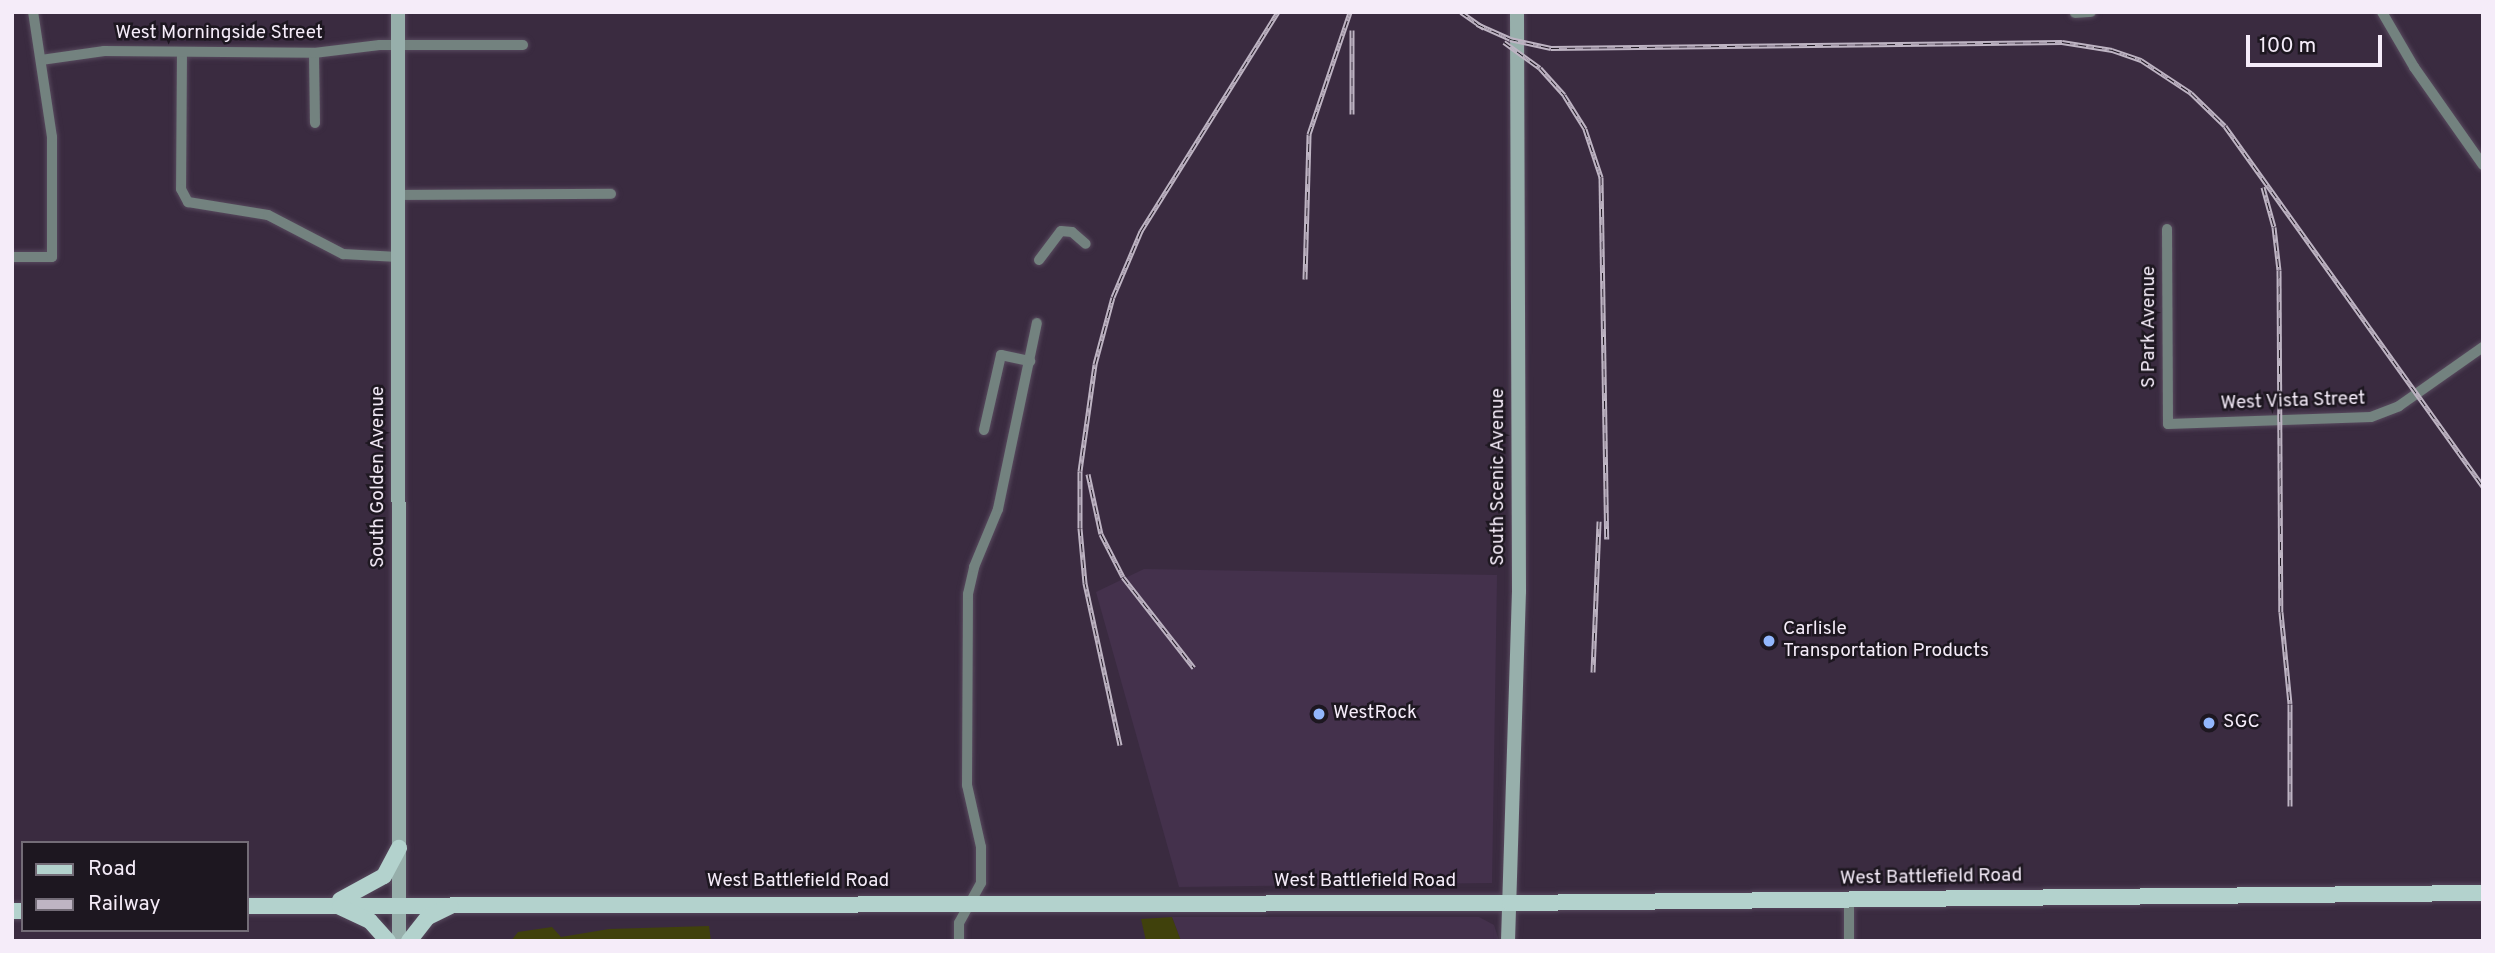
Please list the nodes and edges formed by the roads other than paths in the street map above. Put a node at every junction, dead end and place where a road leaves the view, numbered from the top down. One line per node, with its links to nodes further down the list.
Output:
1 (33, 12): 11 (street)
2 (398, 12): 7 (street, South Golden Avenue)
3 (1517, 12): 32 (street, South Scenic Avenue)
4 (2091, 12): 6 (street)
5 (2382, 12): 13 (street)
6 (2075, 13)
7 (398, 45): 8 (street, West Morningside Street); 10 (street, West Morningside Street); 15 (street, South Golden Avenue)
8 (523, 45)
9 (182, 52): 10 (street, West Morningside Street); 11 (street, West Morningside Street); 19 (street)
10 (314, 53): 12 (street)
11 (41, 60): 18 (street)
12 (315, 123)
13 (2483, 165)
14 (611, 194): 15 (street)
15 (398, 195): 19 (street, South Golden Avenue)
16 (2167, 229): 24 (street, S Park Avenue)
17 (1086, 244): 20 (street)
18 (12, 257)
19 (398, 257): 26 (street, South Golden Avenue)
20 (1039, 260)
21 (1037, 323): 23 (street)
22 (2483, 346): 24 (street, West Vista Street)
23 (1030, 361): 25 (street); 31 (street)
24 (2168, 424)
25 (984, 430)
26 (399, 848): 30 (street, South Golden Avenue); 33 (main road)
27 (2483, 892): 28 (main road, West Battlefield Road)
28 (1849, 900): 32 (main road, West Battlefield Road); 40 (street)
29 (460, 902): 30 (main road, West Battlefield Road); 31 (main road, West Battlefield Road); 37 (main road)
30 (400, 903): 33 (main road, West Battlefield Road); 36 (street, South Golden Avenue)
31 (970, 903): 32 (main road, West Battlefield Road); 38 (street)
32 (1510, 903): 39 (street, South Scenic Avenue)
33 (332, 904): 34 (main road, West Battlefield Road); 35 (main road)
34 (248, 906)
35 (388, 941)
36 (399, 941)
37 (409, 941)
38 (959, 941)
39 (1508, 941)
40 (1849, 941)

